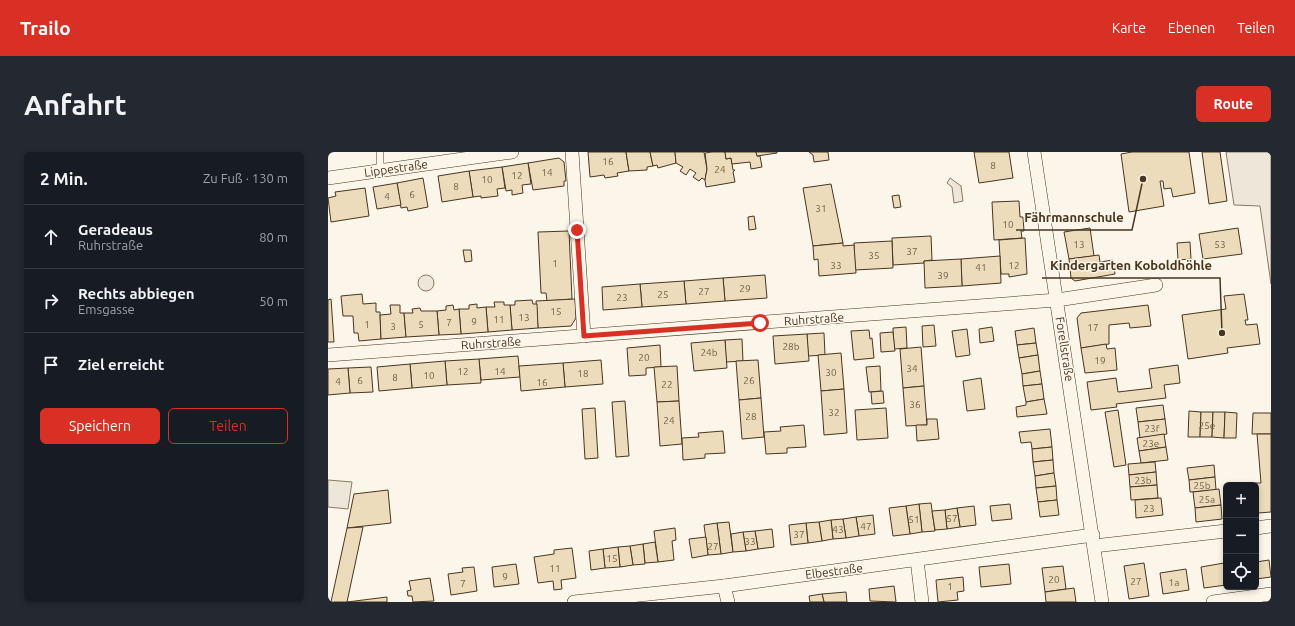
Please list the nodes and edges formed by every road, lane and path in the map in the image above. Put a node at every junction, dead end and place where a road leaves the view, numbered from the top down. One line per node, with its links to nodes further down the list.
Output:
1 (380, 152): 5 (lane)
2 (512, 152): 5 (street, Lippestraße)
3 (572, 152): 9 (street)
4 (1034, 152): 8 (street, Forellstraße)
5 (380, 171): 6 (street, Lippestraße)
6 (328, 178)
7 (1156, 285): 8 (street, Ruhrstraße)
8 (1057, 300): 9 (street, Ruhrstraße); 14 (street, Forellstraße)
9 (584, 336): 10 (street, Ruhrstraße)
10 (328, 355)
11 (1271, 526): 12 (street)
12 (1259, 528)
13 (1223, 531): 14 (street)
14 (1093, 541): 15 (street, Elbestraße); 21 (street, Forellstraße)
15 (917, 560): 16 (street, Elbestraße); 20 (street)
16 (724, 586): 18 (street, Elbestraße); 19 (street)
17 (1271, 594): 22 (street)
18 (574, 602)
19 (728, 602)
20 (922, 602)
21 (1102, 602)
22 (1214, 602)

